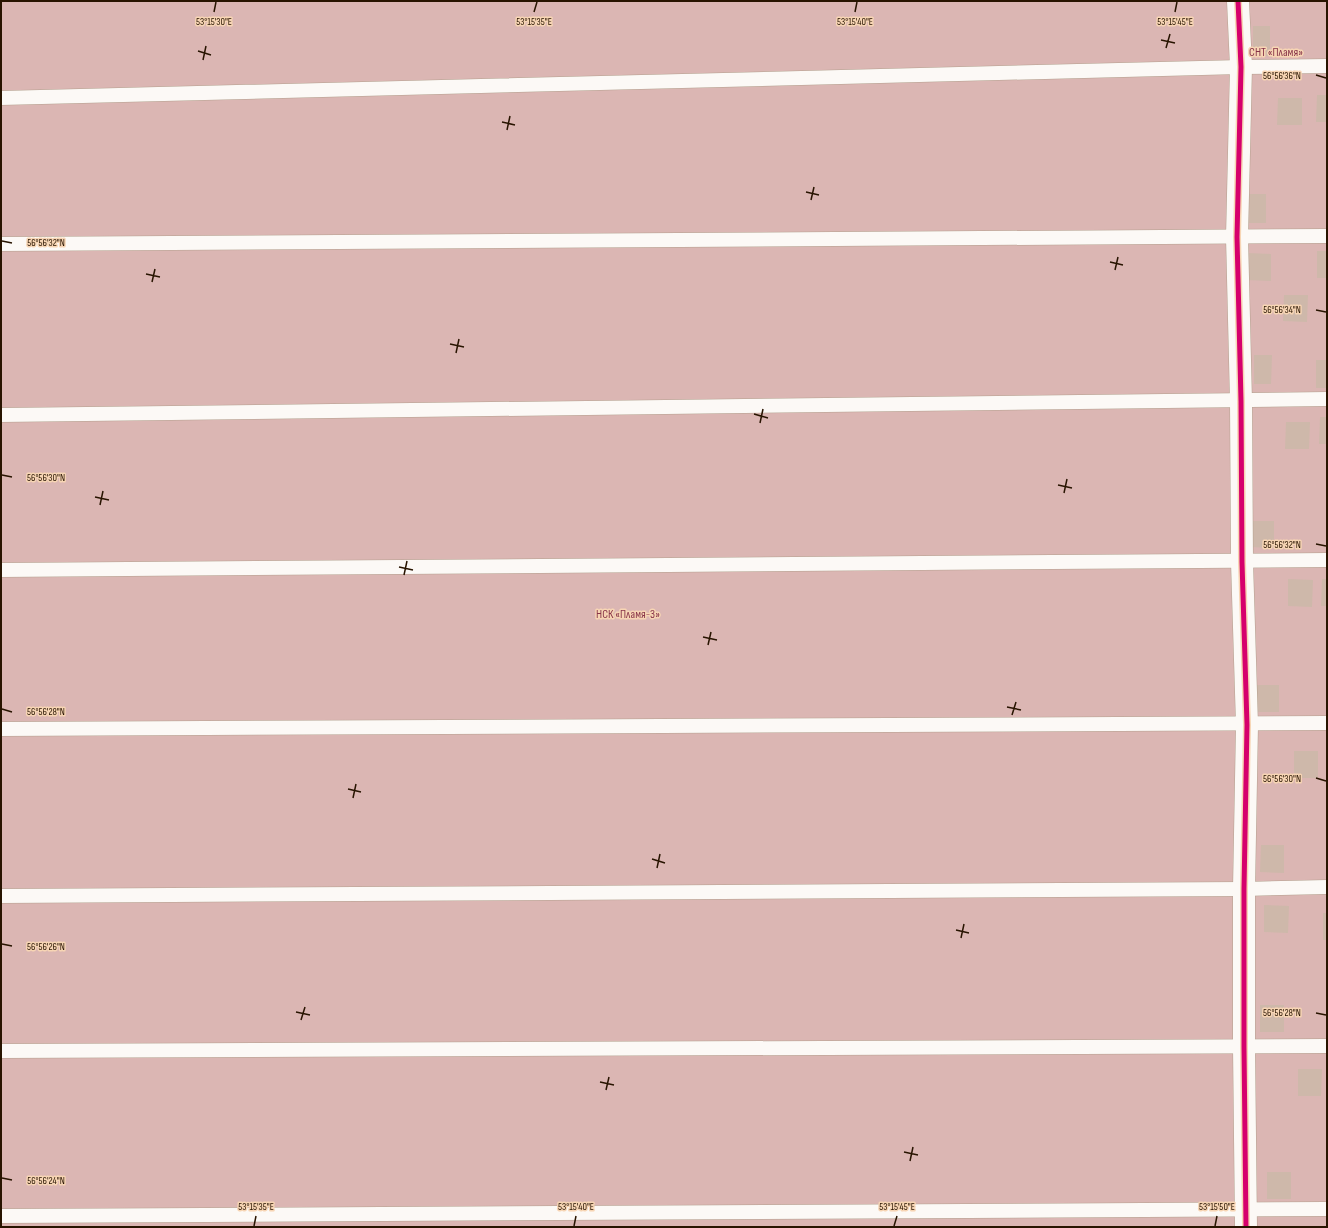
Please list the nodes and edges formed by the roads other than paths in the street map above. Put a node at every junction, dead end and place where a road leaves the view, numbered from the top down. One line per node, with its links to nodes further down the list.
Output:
1 (1238, 1): 3 (street)
2 (1327, 66): 3 (lane)
3 (1240, 67): 4 (lane); 6 (street)
4 (1, 98)
5 (1327, 236): 6 (lane)
6 (1237, 237): 7 (lane); 9 (street)
7 (1, 244)
8 (1327, 399): 9 (lane)
9 (1242, 401): 10 (lane); 12 (street)
10 (1, 415)
11 (1327, 560): 12 (lane)
12 (1242, 562): 13 (lane); 15 (street)
13 (1, 570)
14 (1327, 724): 15 (lane)
15 (1247, 725): 16 (lane); 18 (street)
16 (1, 729)
17 (1327, 887): 18 (lane)
18 (1244, 889): 19 (lane); 21 (street)
19 (1, 896)
20 (1327, 1046): 21 (lane)
21 (1244, 1047): 22 (lane); 25 (street)
22 (1, 1051)
23 (1327, 1210): 25 (lane)
24 (1, 1216): 25 (lane)
25 (1246, 1219)

